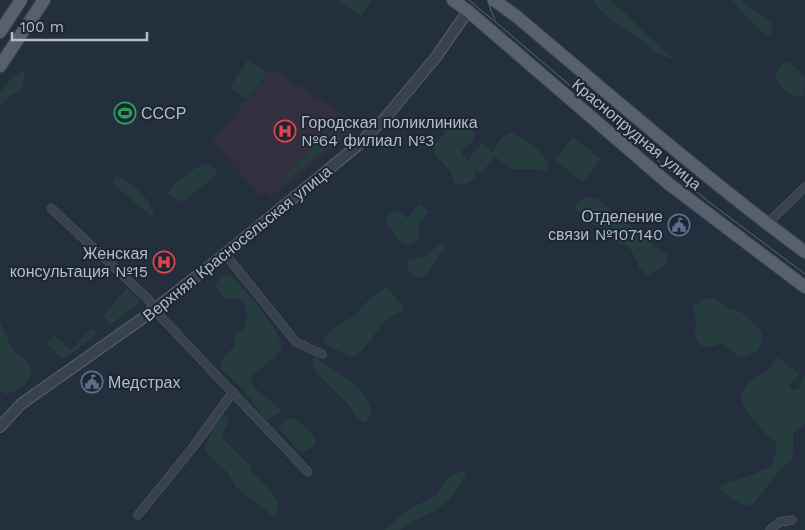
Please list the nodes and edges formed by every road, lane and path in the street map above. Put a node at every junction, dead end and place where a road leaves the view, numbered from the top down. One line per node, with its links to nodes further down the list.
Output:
1 (20, 0): 6 (main road)
2 (44, 0): 7 (main road)
3 (453, 0): 5 (main road, Краснопрудная улица)
4 (494, 0): 10 (main road, Краснопрудная улица)
5 (472, 5): 12 (street, Верхняя Красносельская улица); 13 (main road, Краснопрудная улица)
6 (0, 32)
7 (0, 66)
8 (805, 187): 10 (street)
9 (50, 208): 14 (street)
10 (768, 224): 11 (main road, Краснопрудная улица)
11 (805, 252)
12 (225, 254): 14 (street, Верхняя Красносельская улица); 15 (street)
13 (805, 287)
14 (155, 309): 16 (street); 17 (street, Верхняя Красносельская улица)
15 (322, 354)
16 (234, 392): 18 (street); 19 (street)
17 (0, 427)
18 (308, 472)
19 (138, 515)
20 (792, 520): 21 (street)
21 (770, 530)

